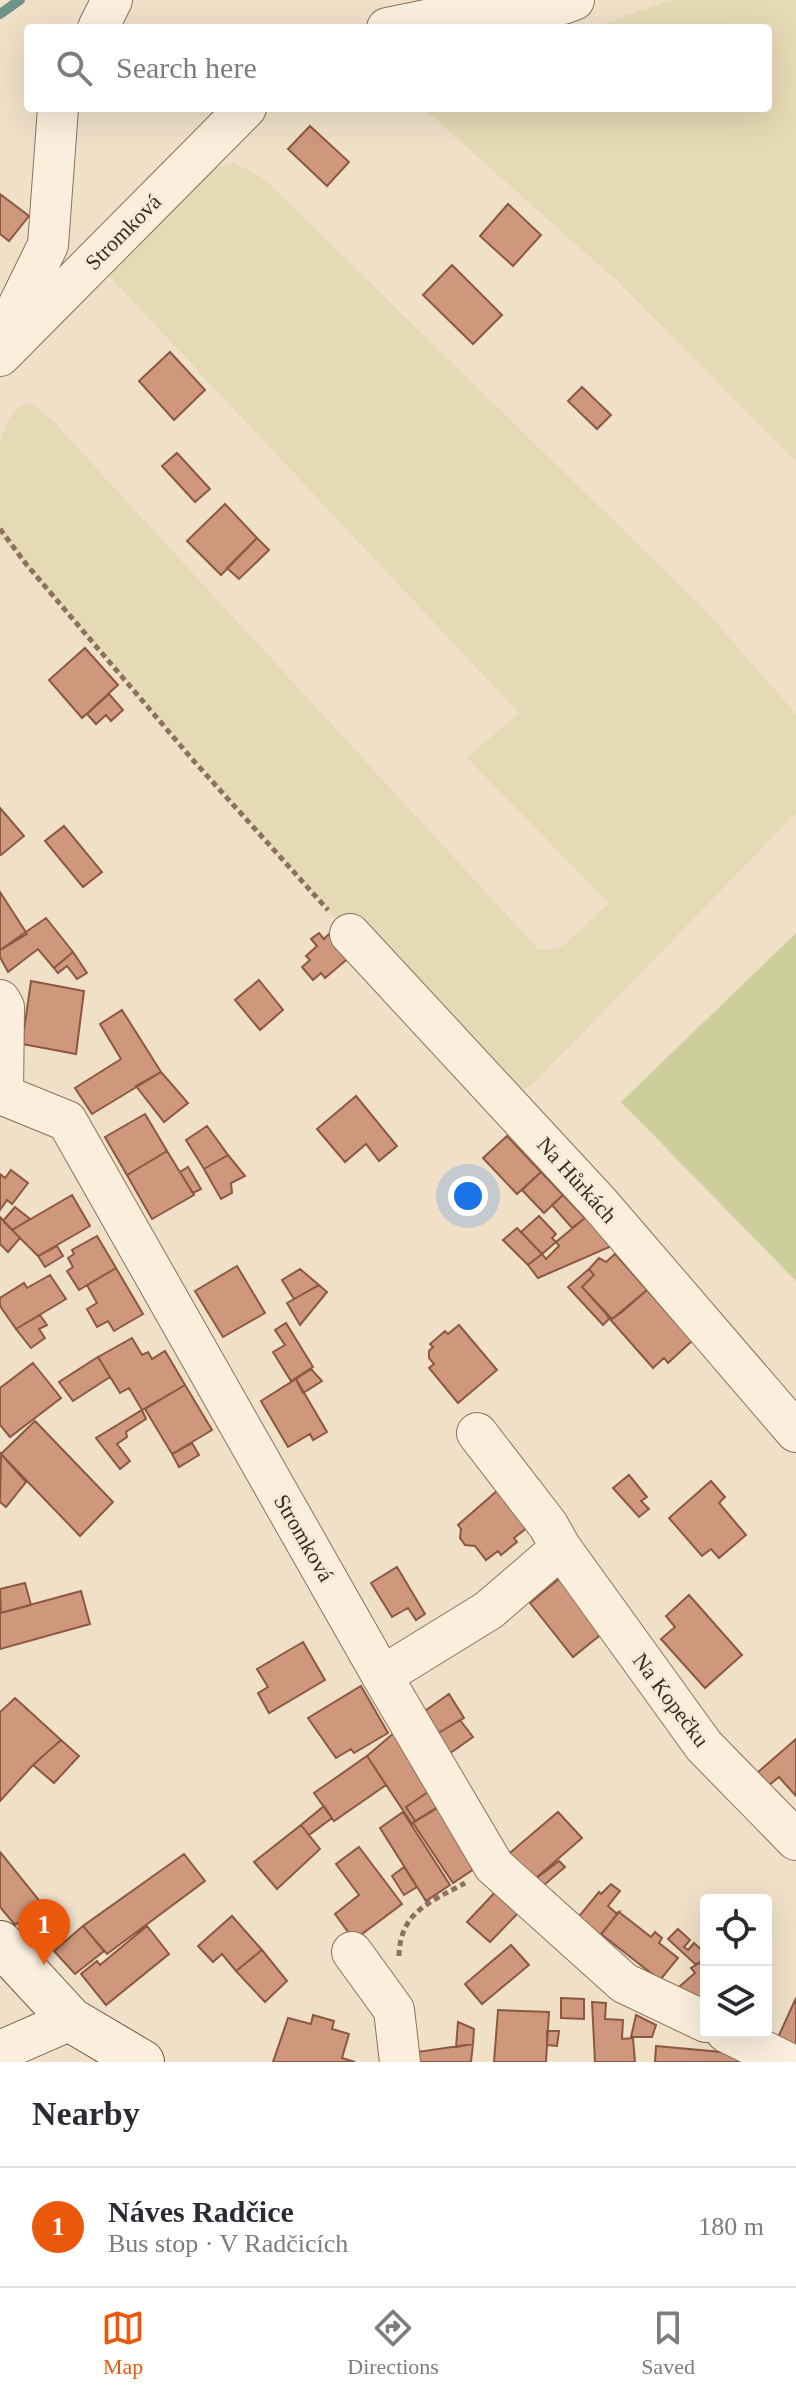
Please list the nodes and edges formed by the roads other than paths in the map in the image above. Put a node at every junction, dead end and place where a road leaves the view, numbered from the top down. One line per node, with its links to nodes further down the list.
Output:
1 (112, 0): 3 (street)
2 (574, 0): 4 (street)
3 (100, 24)
4 (406, 24)
5 (58, 112): 7 (street)
6 (242, 112): 8 (street, Stromková)
7 (0, 342)
8 (0, 356)
9 (350, 934): 12 (street, Na Hůrkách)
10 (0, 1000): 11 (street, Stromková)
11 (1, 1097): 15 (street, Stromková)
12 (796, 1432)
13 (477, 1433): 14 (street, Na Kopečku)
14 (561, 1548): 15 (street); 16 (street, Na Kopečku)
15 (382, 1676): 19 (street, Stromková)
16 (796, 1840)
17 (0, 1943): 20 (street)
18 (352, 1952): 24 (street)
19 (700, 2019)
20 (71, 2020): 22 (street); 23 (street)
21 (738, 2038): 25 (street)
22 (0, 2051)
23 (142, 2062)
24 (400, 2062)
25 (786, 2062)

